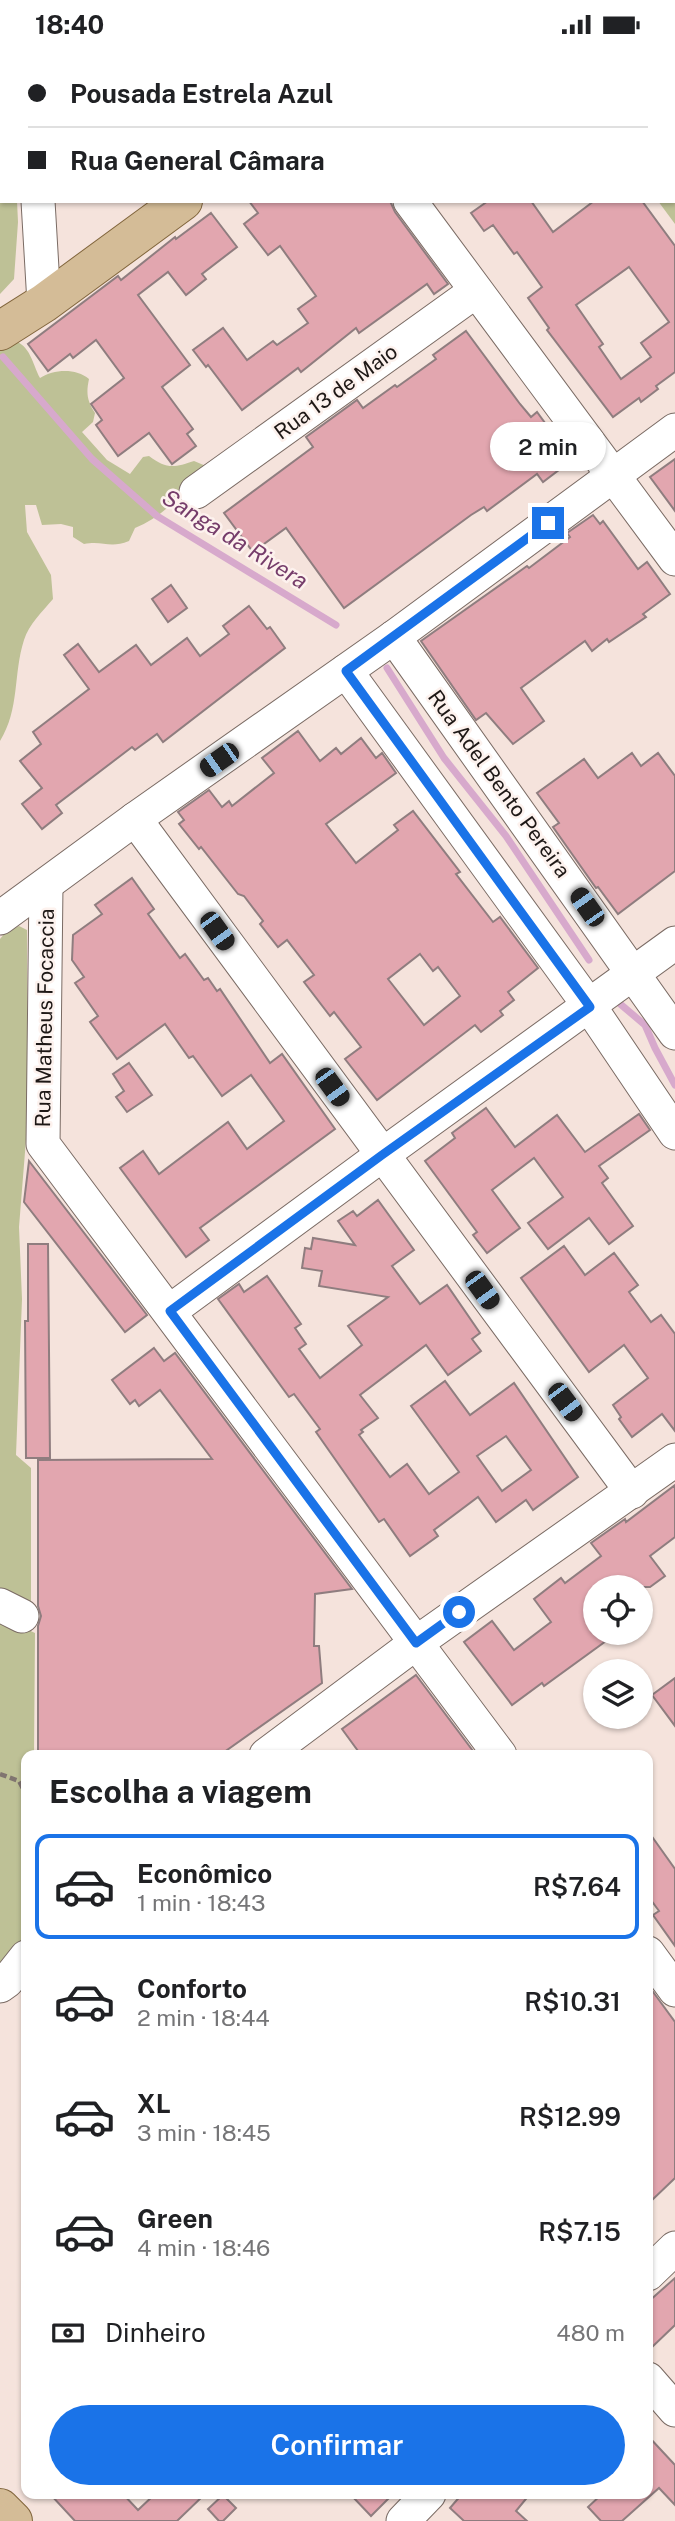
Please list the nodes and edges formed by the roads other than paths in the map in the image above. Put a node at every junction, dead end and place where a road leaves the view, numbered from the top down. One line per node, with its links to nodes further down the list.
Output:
1 (38, 203): 5 (street)
2 (180, 203): 5 (main road)
3 (412, 203): 4 (street)
4 (476, 291): 8 (street); 9 (street, Rua 13 de Maio)
5 (44, 303): 6 (main road)
6 (0, 331)
7 (675, 430): 8 (street)
8 (614, 474): 10 (street); 11 (street)
9 (196, 492)
10 (675, 559)
11 (394, 637): 12 (street); 17 (street, Rua Adel Bento Pereira)
12 (346, 671): 13 (street); 18 (street)
13 (135, 819): 14 (street); 21 (street)
14 (46, 885): 15 (street); 22 (street, Rua Matheus Focaccia)
15 (0, 918)
16 (675, 943): 17 (street)
17 (635, 974): 18 (street); 19 (street, Rua Adel Bento Pereira)
18 (590, 1007): 20 (street); 21 (street)
19 (675, 1033)
20 (675, 1133)
21 (382, 1155): 22 (street); 24 (street)
22 (170, 1311): 25 (street, Rua Matheus Focaccia)
23 (675, 1460): 24 (street)
24 (632, 1492): 25 (street)
25 (416, 1643): 26 (street); 27 (street, Rua Matheus Focaccia)
26 (273, 1750)
27 (496, 1750)
28 (653, 1960): 31 (street)
29 (21, 1964): 30 (street)
30 (0, 1986)
31 (675, 1990)
32 (675, 2248): 33 (street)
33 (653, 2269)
34 (653, 2385): 35 (street)
35 (675, 2410)
36 (424, 2499): 39 (street)
37 (0, 2508): 38 (main road)
38 (13, 2521)
39 (402, 2521)

